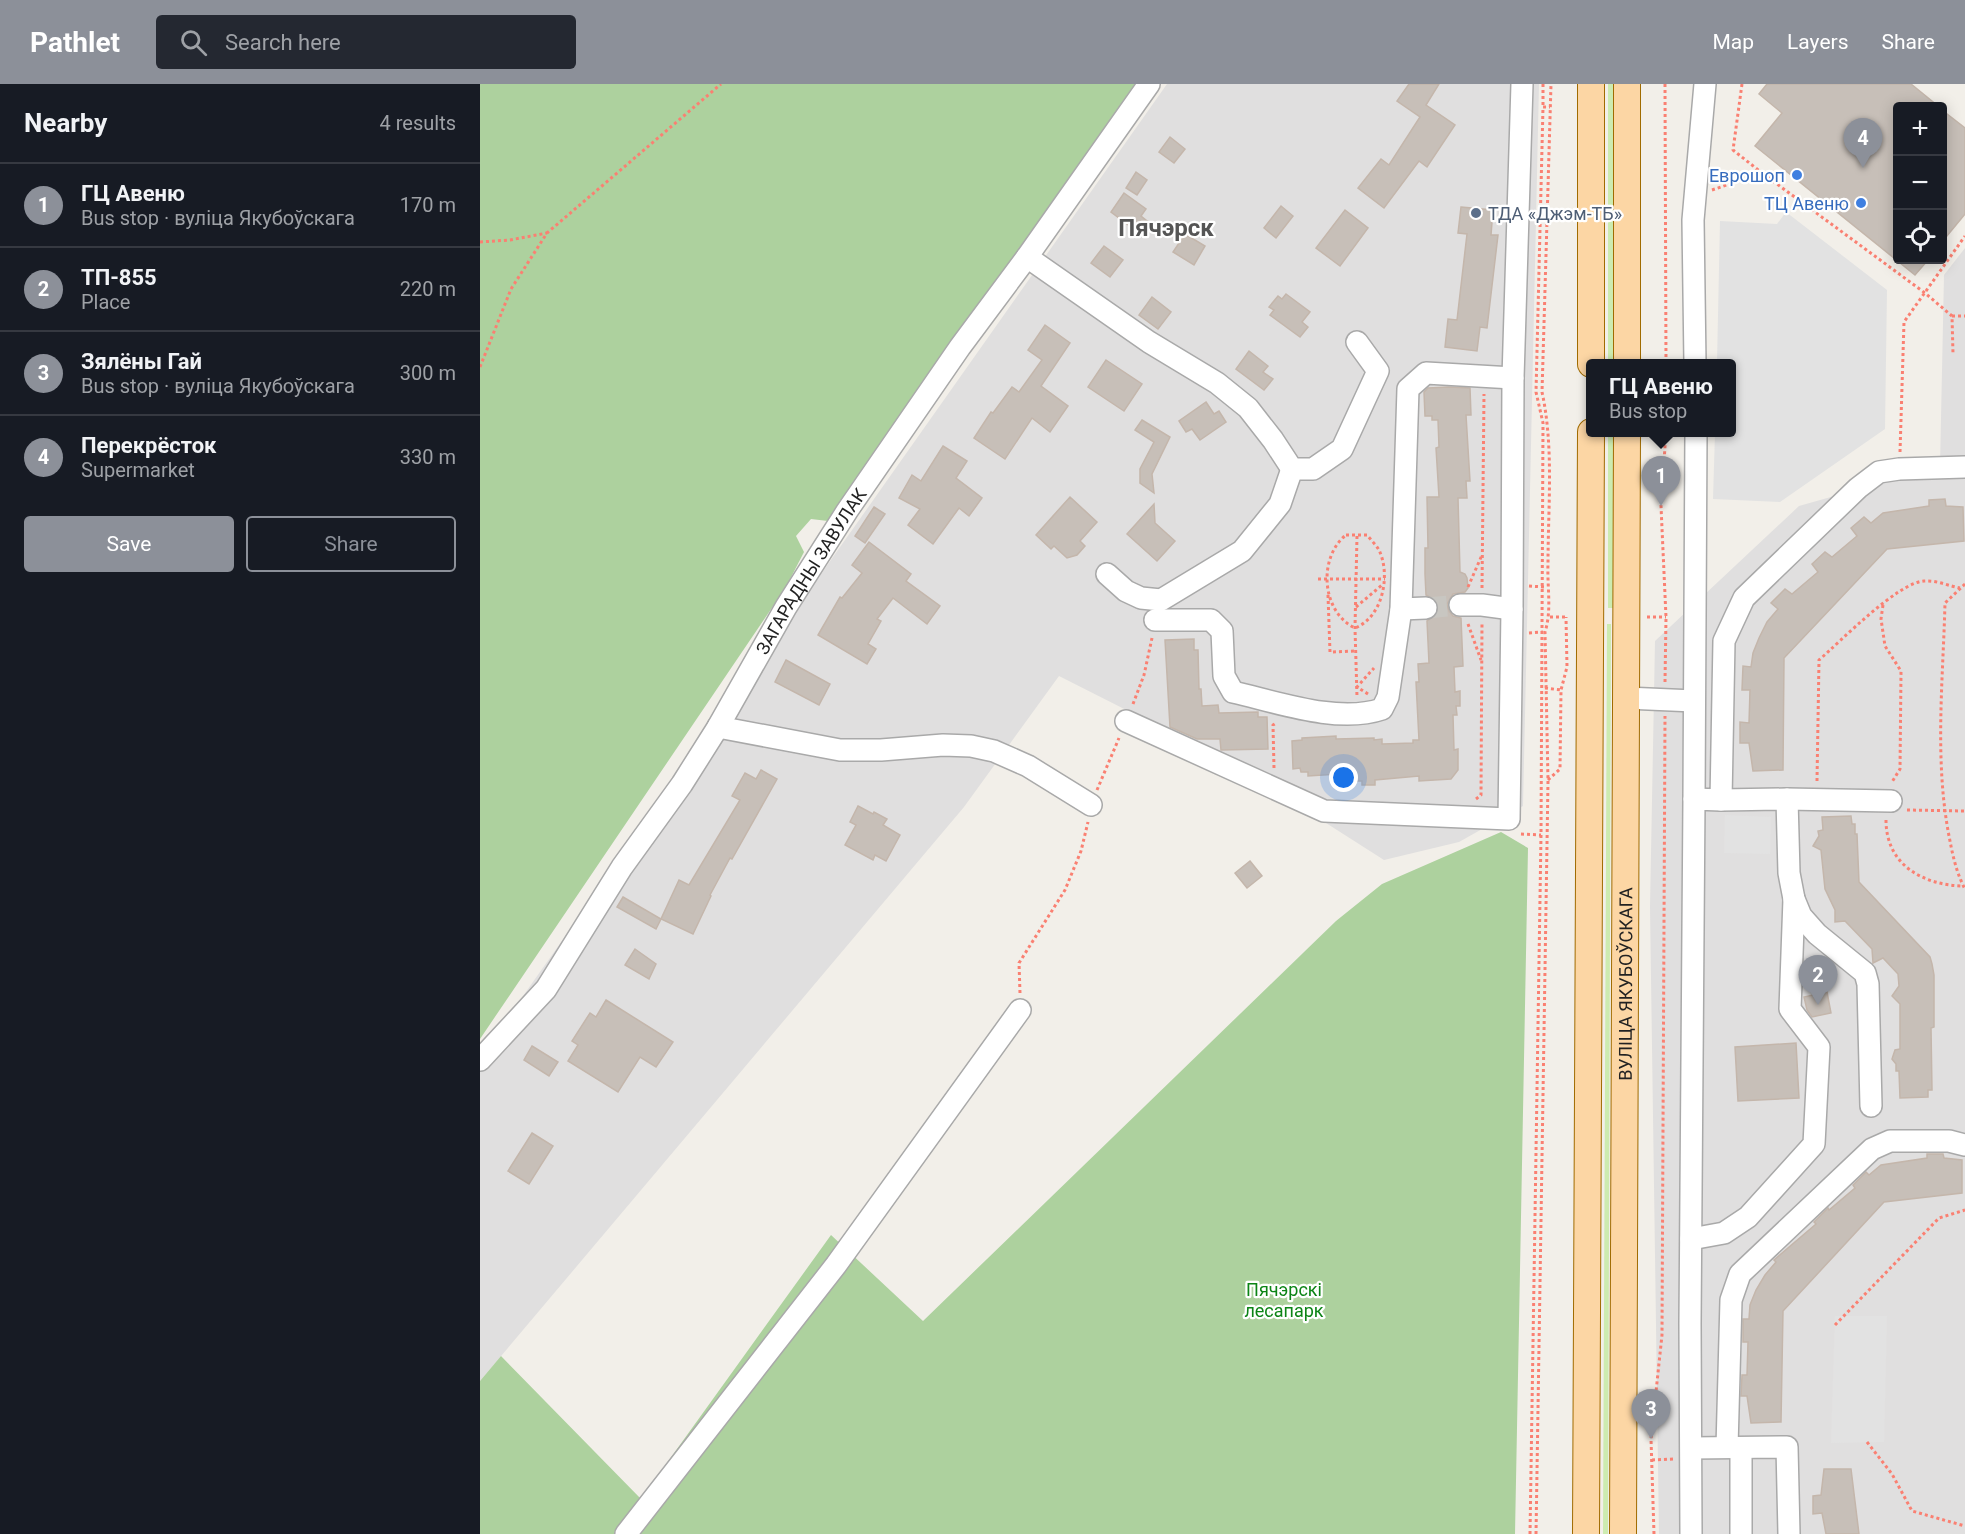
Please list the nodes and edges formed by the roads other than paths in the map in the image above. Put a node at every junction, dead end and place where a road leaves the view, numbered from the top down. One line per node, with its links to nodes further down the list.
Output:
1 (1149, 84): 6 (street, ЗАГАРАДНЫ ЗАВУЛАК)
2 (1522, 84): 11 (street)
3 (1591, 84): 8 (main road)
4 (1627, 84): 9 (main road)
5 (1705, 84): 10 (street)
6 (1028, 256): 16 (street); 26 (street, ЗАГАРАДНЫ ЗАВУЛАК)
7 (1357, 342): 16 (street)
8 (1591, 359)
9 (1627, 359)
10 (1695, 359)
11 (1513, 378): 20 (street); 21 (street)
12 (1591, 437): 41 (main road, ВУЛІЦА ЯКУБОЎСКАГА)
13 (1627, 437): 23 (main road, ВУЛІЦА ЯКУБОЎСКАГА)
14 (1696, 437): 24 (street)
15 (1965, 467): 29 (street)
16 (1292, 469): 17 (street)
17 (1107, 574)
18 (1461, 605): 21 (street)
19 (1426, 608): 20 (street)
20 (1401, 609): 22 (street)
21 (1512, 609): 25 (street)
22 (1155, 620)
23 (1626, 698): 24 (street); 42 (main road, ВУЛІЦА ЯКУБОЎСКАГА)
24 (1694, 701): 27 (street)
25 (1126, 721)
26 (718, 727): 31 (street); 34 (street, ЗАГАРАДНЫ ЗАВУЛАК)
27 (1694, 799): 29 (street); 37 (street)
28 (1787, 799): 29 (street); 30 (street); 32 (street)
29 (1721, 800)
30 (1889, 801)
31 (1091, 805)
32 (1794, 899): 35 (street); 37 (street)
33 (1020, 1010): 40 (street)
34 (480, 1060)
35 (1871, 1106)
36 (1965, 1145): 38 (street)
37 (1691, 1239): 39 (street)
38 (1734, 1447): 39 (street); 44 (street); 45 (street)
39 (1692, 1448): 43 (street)
40 (626, 1534)
41 (1586, 1534)
42 (1623, 1534)
43 (1691, 1534)
44 (1741, 1534)
45 (1789, 1534)

